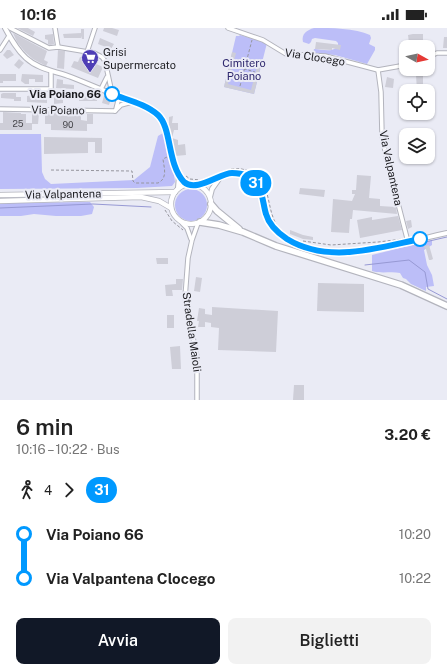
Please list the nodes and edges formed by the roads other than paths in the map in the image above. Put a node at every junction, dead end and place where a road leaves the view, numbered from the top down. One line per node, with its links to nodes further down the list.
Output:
1 (5, 28): 6 (street)
2 (55, 28): 7 (street)
3 (95, 28): 9 (street)
4 (228, 28): 13 (street, Via Clocego)
5 (11, 29): 7 (street)
6 (10, 36): 8 (street); 14 (street)
7 (58, 47): 9 (street)
8 (0, 50)
9 (87, 52): 15 (street)
10 (447, 53): 11 (street)
11 (435, 54)
12 (399, 66): 13 (street, Via Clocego)
13 (378, 70): 39 (street, Via Valpantena)
14 (51, 71): 16 (street); 17 (street)
15 (108, 76): 17 (street); 18 (street)
16 (0, 89)
17 (101, 89): 18 (street)
18 (112, 94): 19 (street)
19 (119, 97): 20 (street); 22 (street)
20 (132, 102): 22 (street); 23 (street)
21 (0, 109): 22 (street, Via Poiano)
22 (116, 111)
23 (178, 173): 25 (street); 27 (street)
24 (221, 177): 26 (street); 30 (street); 39 (street)
25 (187, 184): 26 (main road); 27 (main road)
26 (197, 185): 30 (main road)
27 (178, 188): 28 (main road)
28 (174, 192): 29 (main road, Via Valpantena); 33 (main road)
29 (0, 195)
30 (210, 197): 32 (main road)
31 (0, 201): 33 (main road, Via Valpantena)
32 (211, 204): 35 (main road); 36 (highway)
33 (171, 208): 34 (main road, Via Valpantena)
34 (182, 223): 35 (main road); 38 (street)
35 (199, 223): 36 (highway); 38 (street, Stradella Maioli)
36 (243, 232): 40 (highway)
37 (447, 233): 39 (street)
38 (192, 240): 41 (street, Stradella Maioli)
39 (407, 240)
40 (447, 306)
41 (197, 400)

